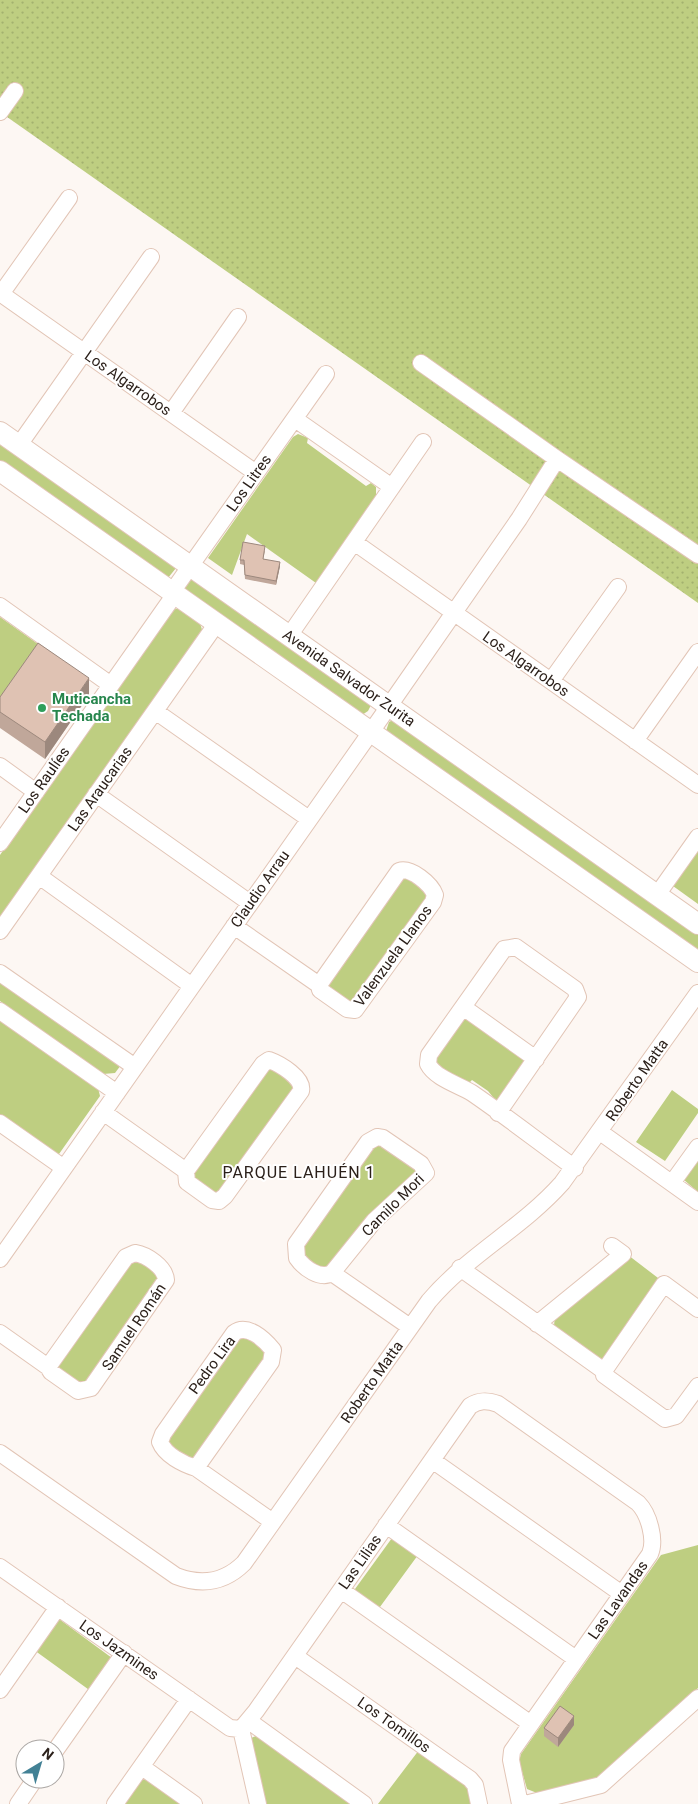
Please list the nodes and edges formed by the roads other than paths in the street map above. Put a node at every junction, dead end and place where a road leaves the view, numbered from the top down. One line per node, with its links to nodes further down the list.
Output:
1 (15, 91): 2 (street)
2 (0, 112)
3 (69, 198): 5 (street)
4 (152, 257): 7 (street)
5 (1, 294): 7 (street, Los Algarrobos)
6 (238, 317): 10 (street)
7 (84, 352): 10 (street, Los Algarrobos); 14 (street)
8 (420, 363): 15 (street)
9 (326, 374): 11 (street, Los Litres)
10 (171, 413): 16 (street, Los Algarrobos)
11 (295, 418): 16 (street, Los Litres); 18 (street)
12 (0, 432): 14 (main road, Avenida Salvador Zurita)
13 (423, 442): 18 (street)
14 (19, 445): 21 (main road, Avenida Salvador Zurita)
15 (557, 459): 20 (street); 25 (street, Claudio Arrau)
16 (256, 473): 21 (street, Los Litres)
17 (1, 474): 23 (main road, Avenida Salvador Zurita)
18 (392, 487): 19 (street)
19 (354, 542): 25 (street, Los Algarrobos); 27 (street)
20 (698, 555)
21 (191, 566): 23 (street, Los Litres); 27 (main road, Avenida Salvador Zurita)
22 (618, 587): 29 (street)
23 (174, 593): 26 (main road, Avenida Salvador Zurita); 30 (street, Los Raulíes)
24 (0, 606): 30 (street)
25 (454, 613): 29 (street, Los Algarrobos); 31 (street, Claudio Arrau)
26 (217, 623): 32 (street, Las Araucarias); 33 (main road, Avenida Salvador Zurita)
27 (289, 636): 31 (main road, Avenida Salvador Zurita)
28 (698, 652): 34 (street)
29 (551, 682): 34 (street, Los Algarrobos)
30 (111, 684): 37 (street, Los Raulíes)
31 (389, 706): 33 (street, Claudio Arrau); 43 (main road, Avenida Salvador Zurita)
32 (155, 711): 38 (street, Las Araucarias); 39 (street)
33 (371, 732): 39 (street, Claudio Arrau); 48 (main road, Avenida Salvador Zurita)
34 (635, 741): 36 (street, Los Algarrobos)
35 (0, 766): 37 (street)
36 (698, 785)
37 (36, 792): 41 (street, Los Raulíes)
38 (96, 794): 42 (street, Las Araucarias); 44 (street)
39 (309, 819): 44 (street, Claudio Arrau)
40 (698, 837): 43 (street)
41 (0, 843)
42 (39, 876): 47 (street, Las Araucarias); 51 (street)
43 (657, 895): 45 (main road, Avenida Salvador Zurita)
44 (250, 903): 46 (street, Claudio Arrau)
45 (698, 924)
46 (234, 926): 50 (street, Valenzuela Llanos); 51 (street, Claudio Arrau)
47 (0, 931)
48 (698, 962)
49 (0, 973): 56 (street)
50 (319, 985): 50 (street, Valenzuela Llanos)
51 (192, 986): 56 (street, Claudio Arrau)
52 (698, 993): 61 (street, Roberto Matta)
53 (463, 1007): 55 (street); 55 (street); 59 (street)
54 (0, 1011): 57 (street)
55 (536, 1058): 59 (street)
56 (135, 1067): 57 (street, Claudio Arrau)
57 (117, 1093): 58 (street, Claudio Arrau)
58 (103, 1112): 63 (street, Claudio Arrau); 65 (street)
59 (498, 1113): 64 (street)
60 (0, 1123): 63 (street)
61 (600, 1132): 64 (street, Roberto Matta); 66 (street)
62 (698, 1147): 66 (street)
63 (64, 1168): 69 (street, Claudio Arrau)
64 (575, 1168): 70 (street, Roberto Matta)
65 (186, 1171): 65 (street)
66 (672, 1183): 67 (street)
67 (698, 1202)
68 (612, 1246): 73 (street)
69 (2, 1251)
70 (460, 1268): 73 (street); 74 (street, Roberto Matta)
71 (332, 1273): 71 (street, Camilo Mori); 74 (street, Camilo Mori)
72 (698, 1308): 77 (street)
73 (537, 1324): 77 (street)
74 (410, 1327): 83 (street, Roberto Matta)
75 (0, 1333): 76 (street, Samuel Román)
76 (48, 1367): 76 (street, Samuel Román)
77 (604, 1371): 78 (street)
78 (698, 1386)
79 (483, 1400): 81 (street, Las Lilias); 87 (street, Las Lavandas)
80 (0, 1453): 83 (street, Roberto Matta)
81 (432, 1460): 84 (street, Las Lilias); 87 (street)
82 (196, 1468): 82 (street, Pedro Lira); 83 (street, Pedro Lira)
83 (273, 1522)
84 (386, 1525): 86 (street, Las Lilias); 91 (street)
85 (0, 1566): 88 (street, Los Jazmines)
86 (341, 1590): 90 (street, Las Lilias); 95 (street)
87 (622, 1594): 91 (street, Las Lavandas)
88 (58, 1607): 89 (street, Los Jazmines); 92 (street)
89 (124, 1653): 94 (street, Los Jazmines); 97 (street)
90 (295, 1656): 96 (street, Las Lilias); 105 (street, Los Tomillos)
91 (576, 1659): 95 (street, Las Lavandas)
92 (0, 1690)
93 (698, 1698): 107 (street)
94 (189, 1699): 96 (street, Los Jazmines); 98 (street)
95 (531, 1724): 106 (street, Las Lavandas)
96 (245, 1725): 103 (street); 104 (street, Los Jazmines)
97 (63, 1739)
98 (142, 1767): 101 (street); 102 (street)
99 (28, 1789): 100 (street)
100 (18, 1804)
101 (115, 1804)
102 (194, 1804)
103 (258, 1804)
104 (364, 1804)
105 (479, 1804)
106 (520, 1804)
107 (524, 1804)

